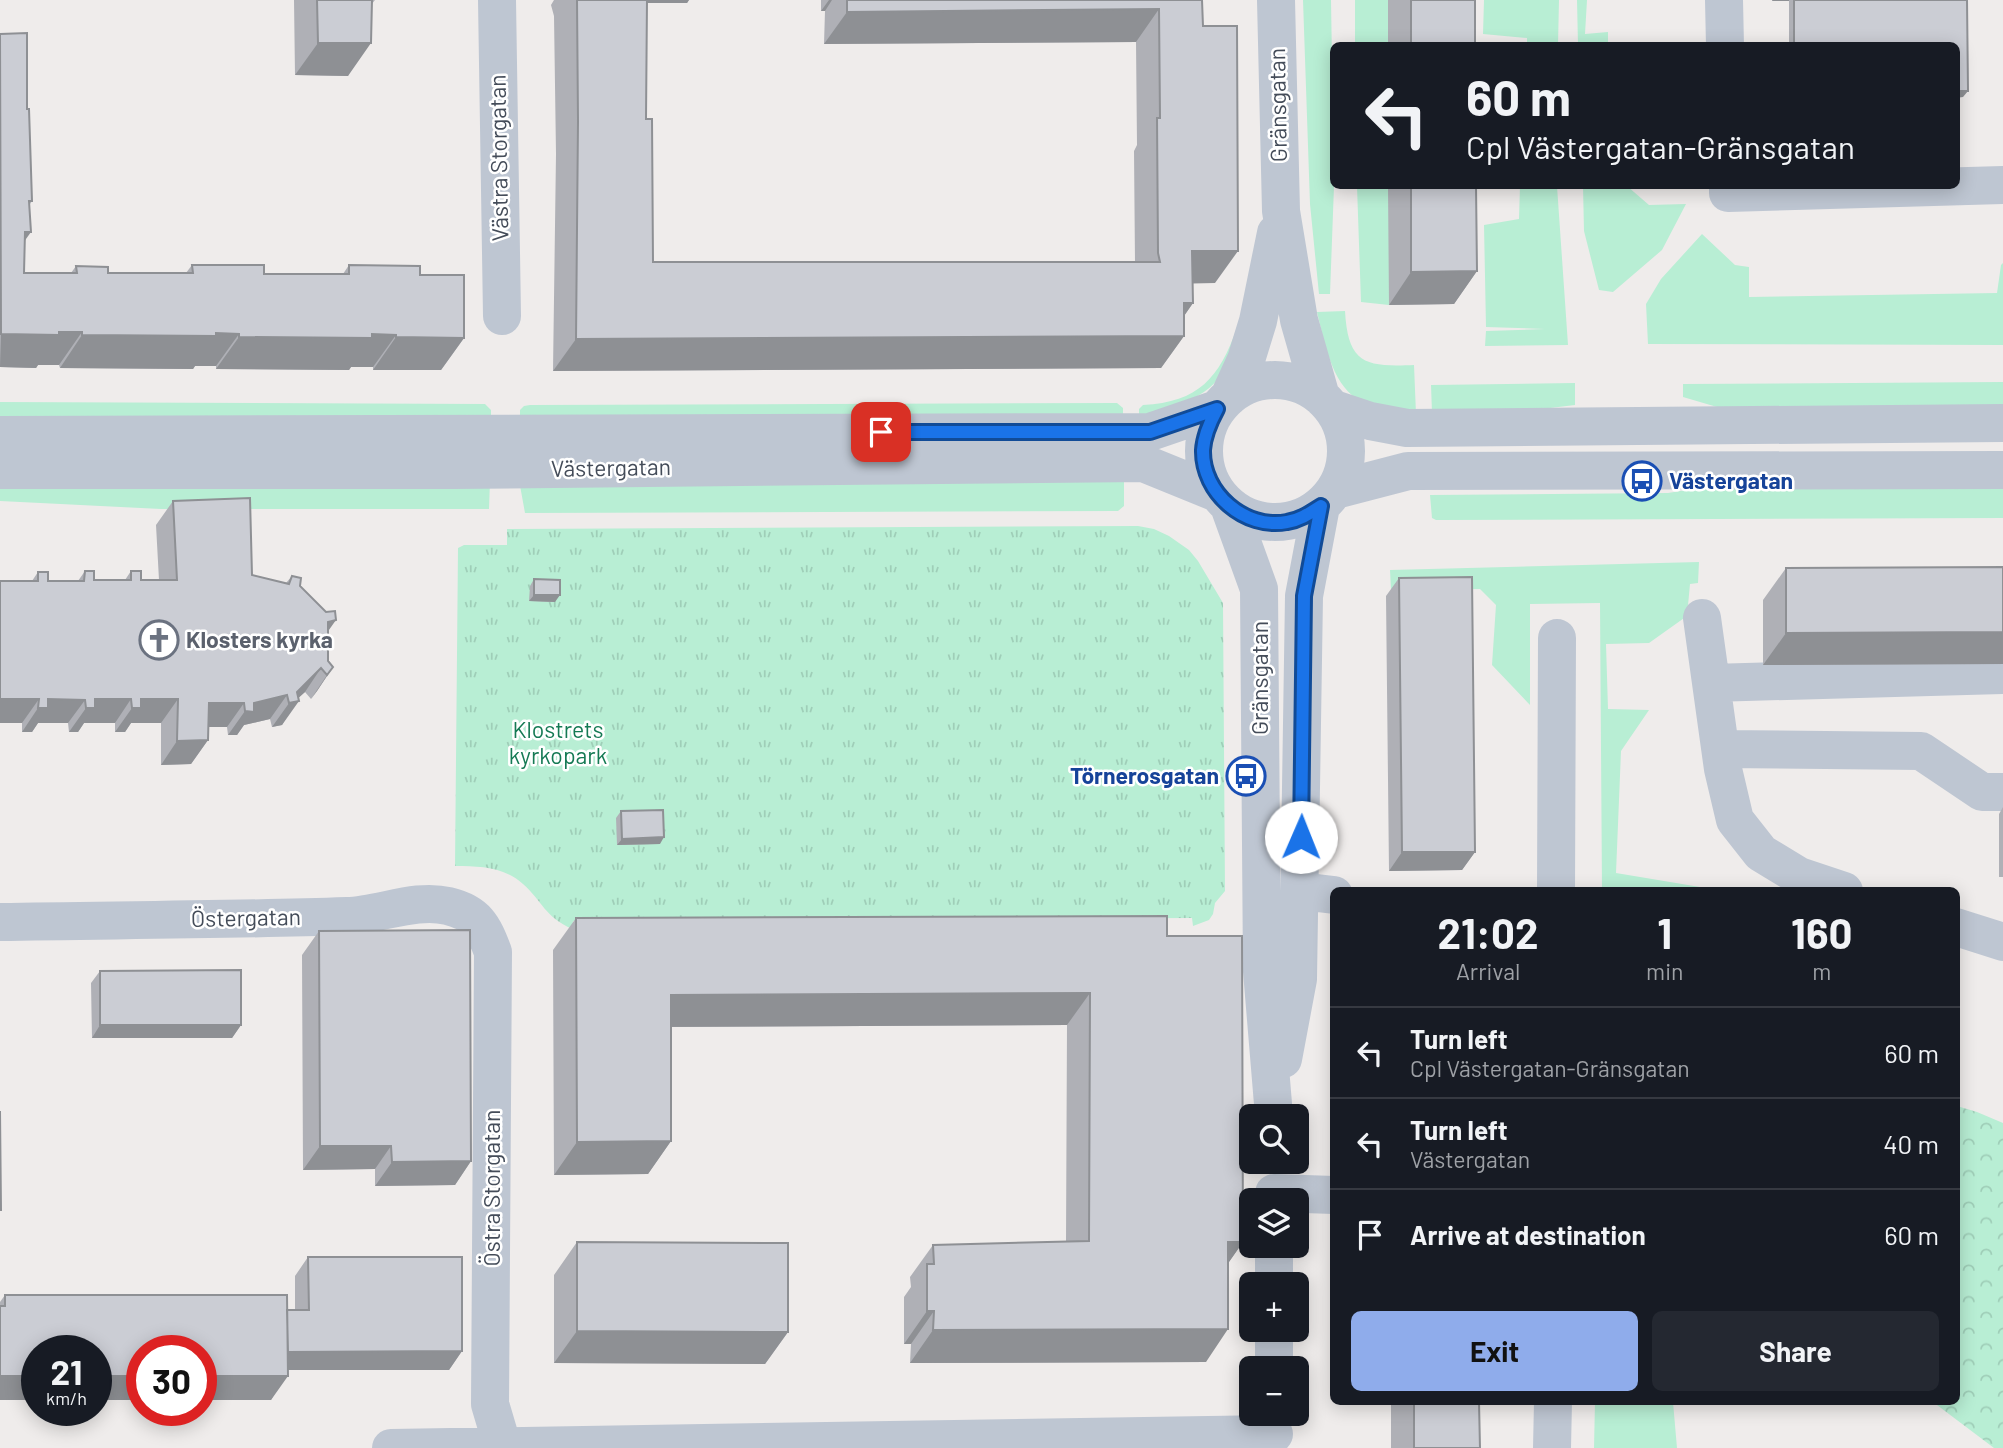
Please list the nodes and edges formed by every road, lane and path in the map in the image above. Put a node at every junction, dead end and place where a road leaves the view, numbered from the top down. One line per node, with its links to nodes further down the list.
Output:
1 (497, 0): 10 (street, Västra Storgatan)
2 (1276, 0): 9 (street, Gränsgatan)
3 (1724, 0): 4 (street)
4 (1725, 42)
5 (2003, 185): 6 (street)
6 (1960, 186)
7 (1728, 189): 8 (street)
8 (1866, 189)
9 (1281, 211): 11 (street, Gränsgatan); 12 (street, Gränsgatan)
10 (502, 316)
11 (1223, 403): 12 (street); 14 (street, Västergatan); 18 (street)
12 (1327, 403): 13 (street); 17 (street)
13 (2003, 423)
14 (0, 435)
15 (0, 470): 18 (street, Västergatan)
16 (2003, 470): 17 (street)
17 (1328, 498): 18 (street); 27 (street, Gränsgatan)
18 (1223, 500): 32 (street, Gränsgatan)
19 (1702, 618): 22 (street)
20 (1557, 638): 25 (street)
21 (2003, 675): 22 (street)
22 (1711, 683): 23 (street)
23 (1721, 749): 24 (street); 26 (street)
24 (2003, 792)
25 (1556, 887)
26 (1832, 887)
27 (1317, 893): 33 (street, Gränsgatan)
28 (0, 922): 29 (street, Östergatan)
29 (484, 927): 38 (street, Östra Storgatan)
30 (1960, 928): 31 (street)
31 (2003, 942)
32 (1273, 1104)
33 (1275, 1104)
34 (1274, 1185): 35 (street)
35 (1330, 1194)
36 (1553, 1405): 40 (street)
37 (1274, 1432): 38 (street)
38 (503, 1447): 39 (street)
39 (391, 1448)
40 (1552, 1448)

